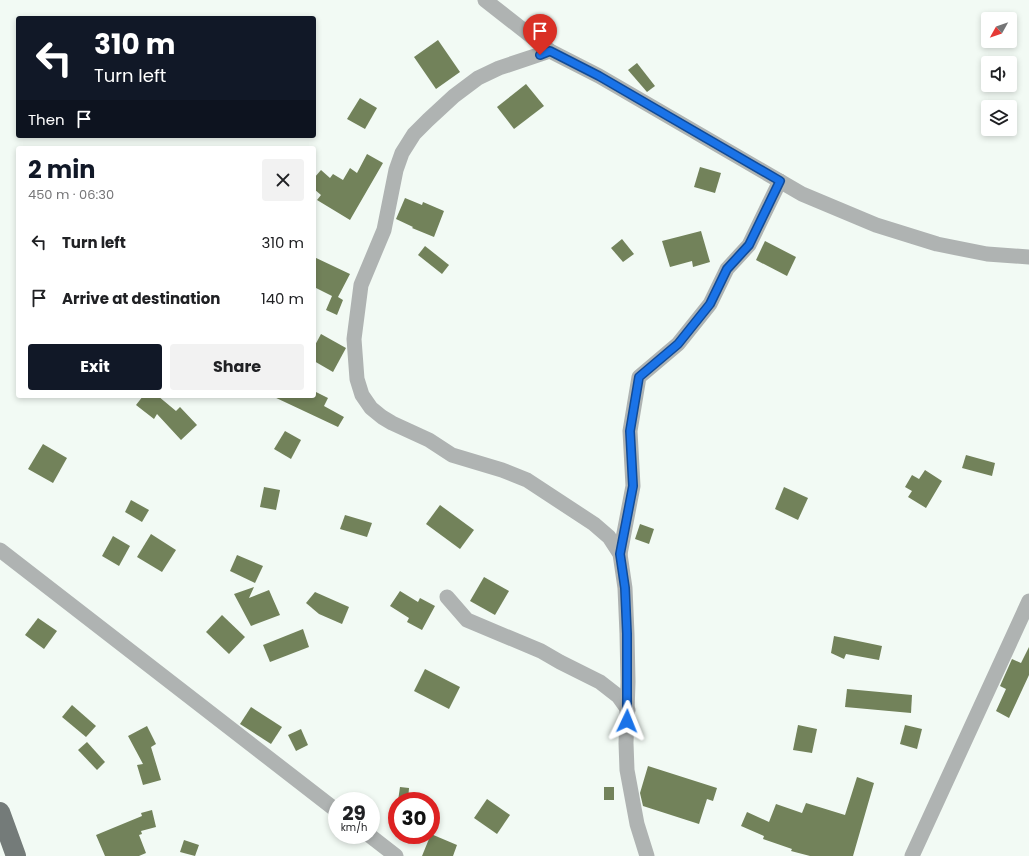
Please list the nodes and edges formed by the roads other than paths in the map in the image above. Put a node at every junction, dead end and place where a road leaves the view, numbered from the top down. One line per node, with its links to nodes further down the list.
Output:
1 (485, 0): 2 (street)
2 (550, 51): 3 (street); 6 (street)
3 (780, 181): 4 (street); 6 (street)
4 (1029, 257)
5 (0, 550): 10 (street)
6 (620, 554): 9 (street)
7 (447, 597): 9 (street)
8 (1029, 600): 16 (street)
9 (628, 710): 15 (street)
10 (328, 804)
11 (0, 812): 13 (main road)
12 (380, 844): 14 (street)
13 (16, 856)
14 (396, 856)
15 (647, 856)
16 (912, 856)

